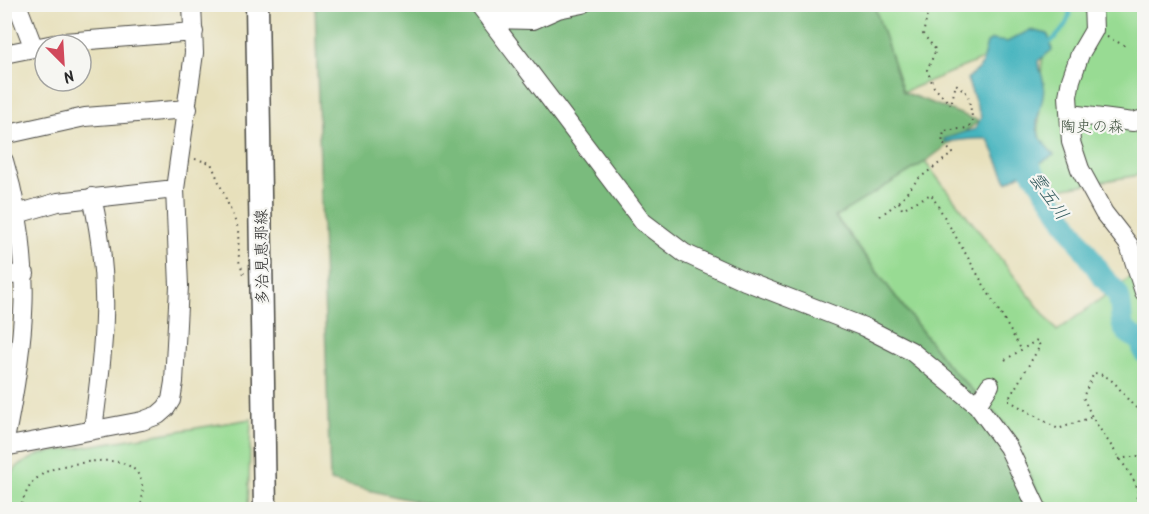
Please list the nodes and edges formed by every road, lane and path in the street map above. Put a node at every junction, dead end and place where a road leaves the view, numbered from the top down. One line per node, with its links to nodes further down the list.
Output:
1 (17, 4): 11 (street)
2 (192, 4): 9 (street)
3 (257, 4): 41 (main road, 多治見恵那線)
4 (583, 4): 7 (street)
5 (930, 4): 22 (path)
6 (1093, 4): 8 (street)
7 (484, 12): 32 (street)
8 (1094, 30): 12 (path); 15 (street)
9 (195, 32): 10 (street); 14 (street)
10 (93, 41)
11 (33, 46): 13 (street)
12 (1128, 47)
13 (4, 54)
14 (188, 109): 17 (street); 18 (street)
15 (1070, 114): 16 (street); 28 (street)
16 (1144, 119)
17 (4, 135)
18 (180, 157): 20 (street); 27 (path)
19 (4, 161): 23 (street)
20 (175, 189): 21 (street); 35 (street)
21 (92, 197): 23 (street); 35 (street)
22 (899, 202): 24 (path); 29 (path)
23 (17, 214): 25 (street)
24 (880, 216)
25 (25, 274): 26 (street); 36 (street)
26 (4, 275)
27 (246, 276)
28 (1144, 292)
29 (1021, 349): 30 (path); 34 (path)
30 (1005, 360)
31 (990, 385): 32 (street)
32 (977, 405): 42 (street)
33 (1144, 413): 34 (path)
34 (1092, 417): 38 (path)
35 (93, 430): 36 (street)
36 (4, 446)
37 (1144, 455): 38 (path)
38 (1119, 459): 43 (path)
39 (20, 510): 40 (path)
40 (140, 510)
41 (265, 510)
42 (1038, 510)
43 (1135, 510)

